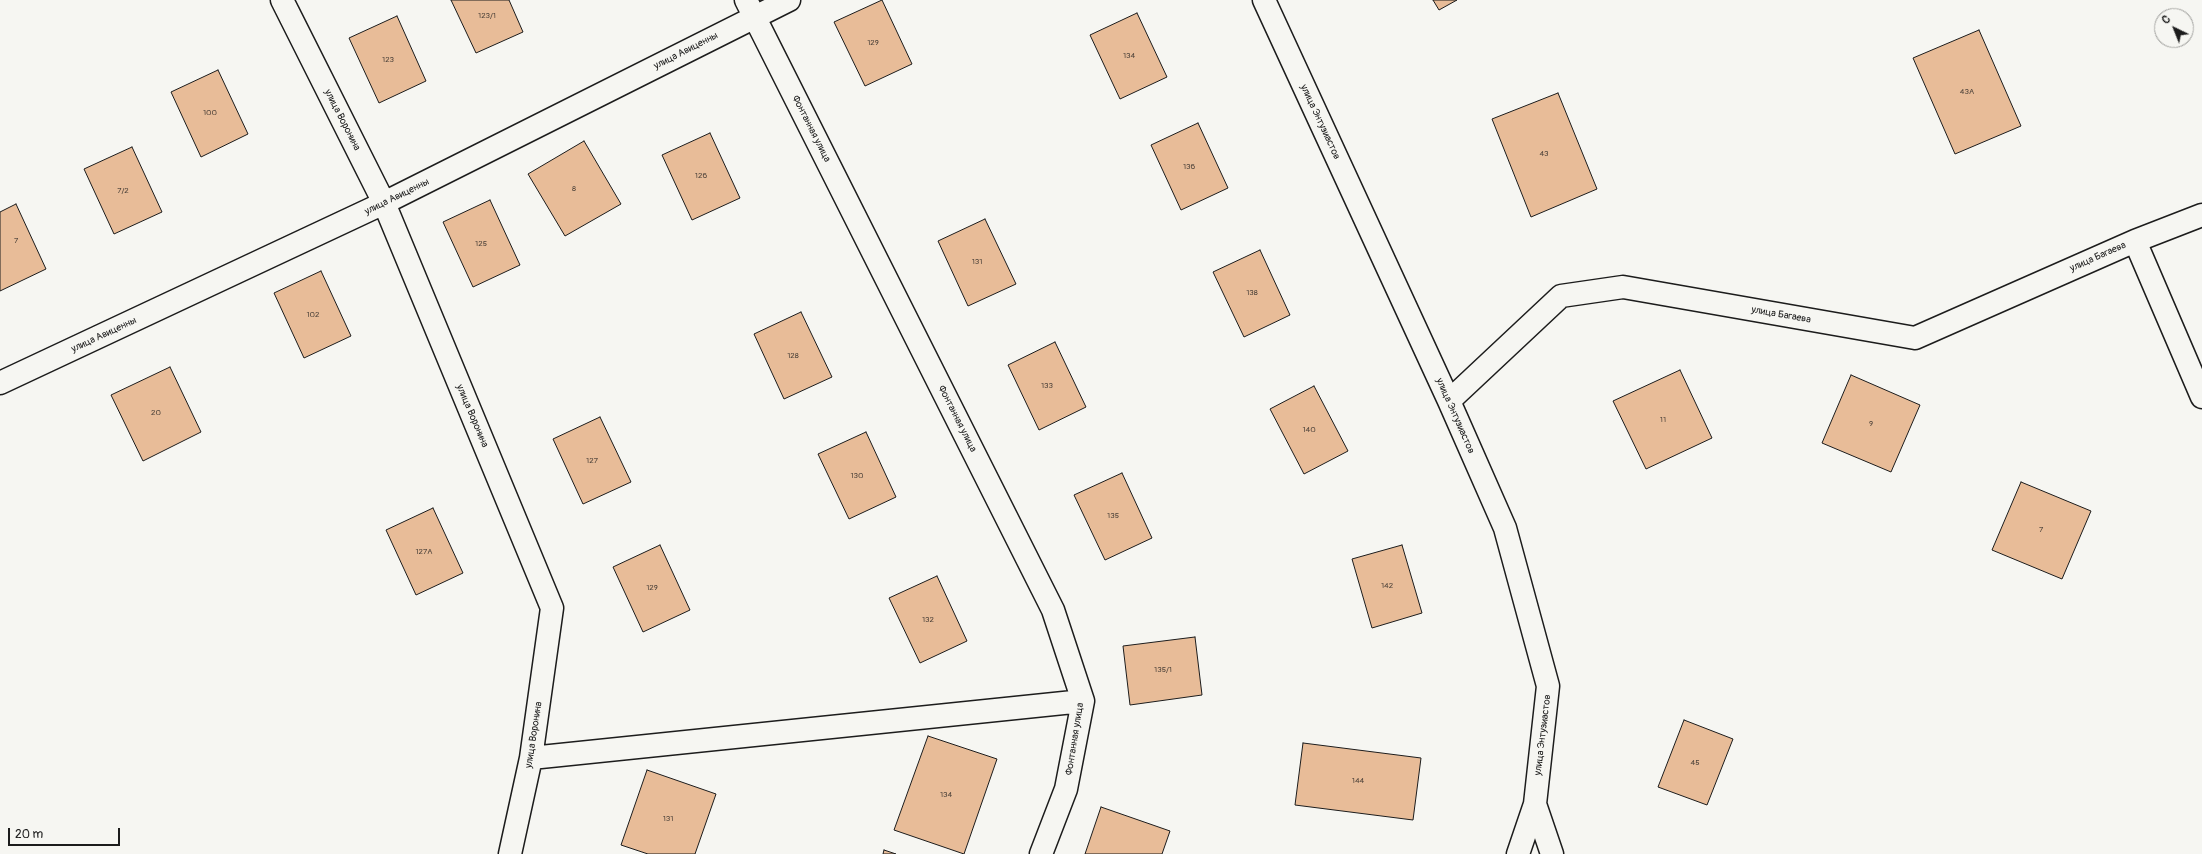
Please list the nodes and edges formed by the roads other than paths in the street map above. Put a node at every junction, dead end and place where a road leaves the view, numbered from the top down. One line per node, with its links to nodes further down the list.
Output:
1 (282, 0): 5 (street, улица Воронина)
2 (789, 0): 4 (street, улица Авиценны)
3 (1264, 0): 10 (street, улица Энтузиастов)
4 (750, 8): 5 (street, улица Авиценны); 11 (street, Фонтанная улица)
5 (384, 203): 8 (street, улица Авиценны); 12 (street, улица Воронина)
6 (2202, 215): 7 (street, улица Багаева)
7 (2136, 241): 9 (street, улица Багаева); 10 (street, улица Багаева)
8 (0, 383)
9 (2202, 397)
10 (1448, 401): 13 (street, улица Энтузиастов)
11 (1083, 701): 12 (street); 15 (street, Фонтанная улица)
12 (531, 758): 14 (street, улица Воронина)
13 (1535, 804): 16 (street, улица Энтузиастов); 17 (street)
14 (510, 854)
15 (1042, 854)
16 (1518, 854)
17 (1552, 854)

